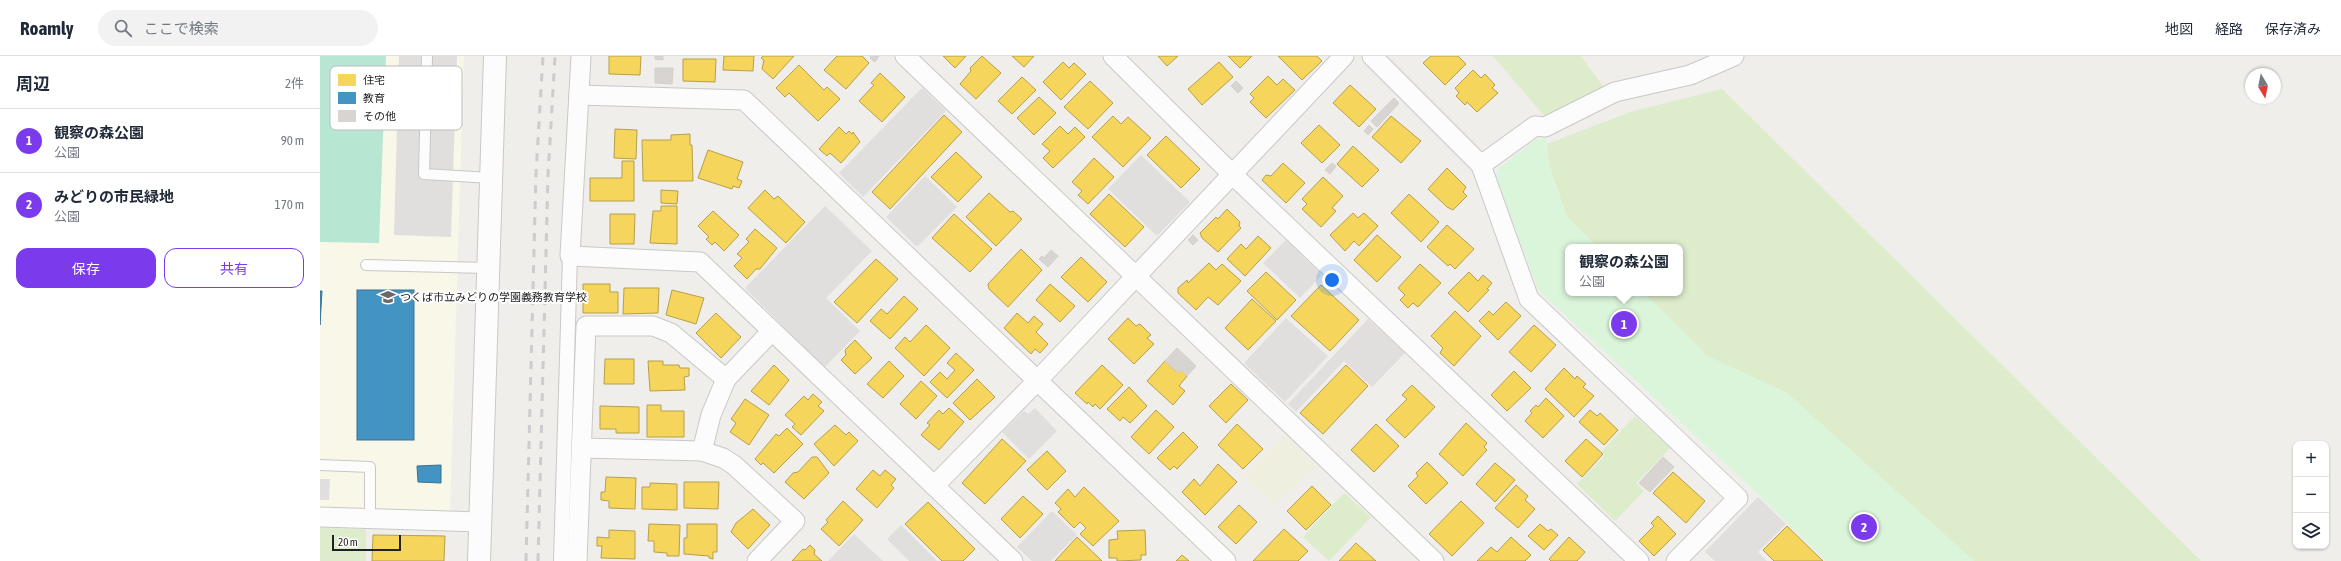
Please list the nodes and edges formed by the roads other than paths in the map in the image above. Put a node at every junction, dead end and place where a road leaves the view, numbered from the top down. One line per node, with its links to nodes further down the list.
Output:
1 (427, 56): 9 (lane)
2 (495, 56): 14 (street)
3 (581, 56): 10 (street)
4 (905, 56): 18 (street)
5 (1113, 56): 13 (street)
6 (1344, 56): 13 (street)
7 (1372, 56): 12 (street)
8 (1734, 56): 12 (street)
9 (427, 66)
10 (580, 95): 15 (street); 21 (street)
11 (425, 130): 14 (lane)
12 (1481, 165): 37 (street)
13 (1232, 174): 18 (street); 36 (street)
14 (490, 178): 17 (street)
15 (570, 256): 19 (street); 30 (street)
16 (366, 265): 17 (lane)
17 (488, 268): 28 (street)
18 (1134, 276): 21 (street); 35 (street)
19 (771, 332): 20 (street); 25 (street)
20 (726, 378): 22 (street); 23 (street)
21 (1037, 381): 25 (street); 34 (street)
22 (582, 448): 23 (street); 31 (street)
23 (702, 451): 32 (street)
24 (320, 465): 27 (lane)
25 (934, 486): 33 (street)
26 (320, 517): 27 (street)
27 (370, 518): 28 (street)
28 (480, 522): 29 (street)
29 (479, 561)
30 (561, 561)
31 (577, 561)
32 (757, 561)
33 (1014, 561)
34 (1226, 561)
35 (1434, 561)
36 (1639, 561)
37 (1676, 561)

